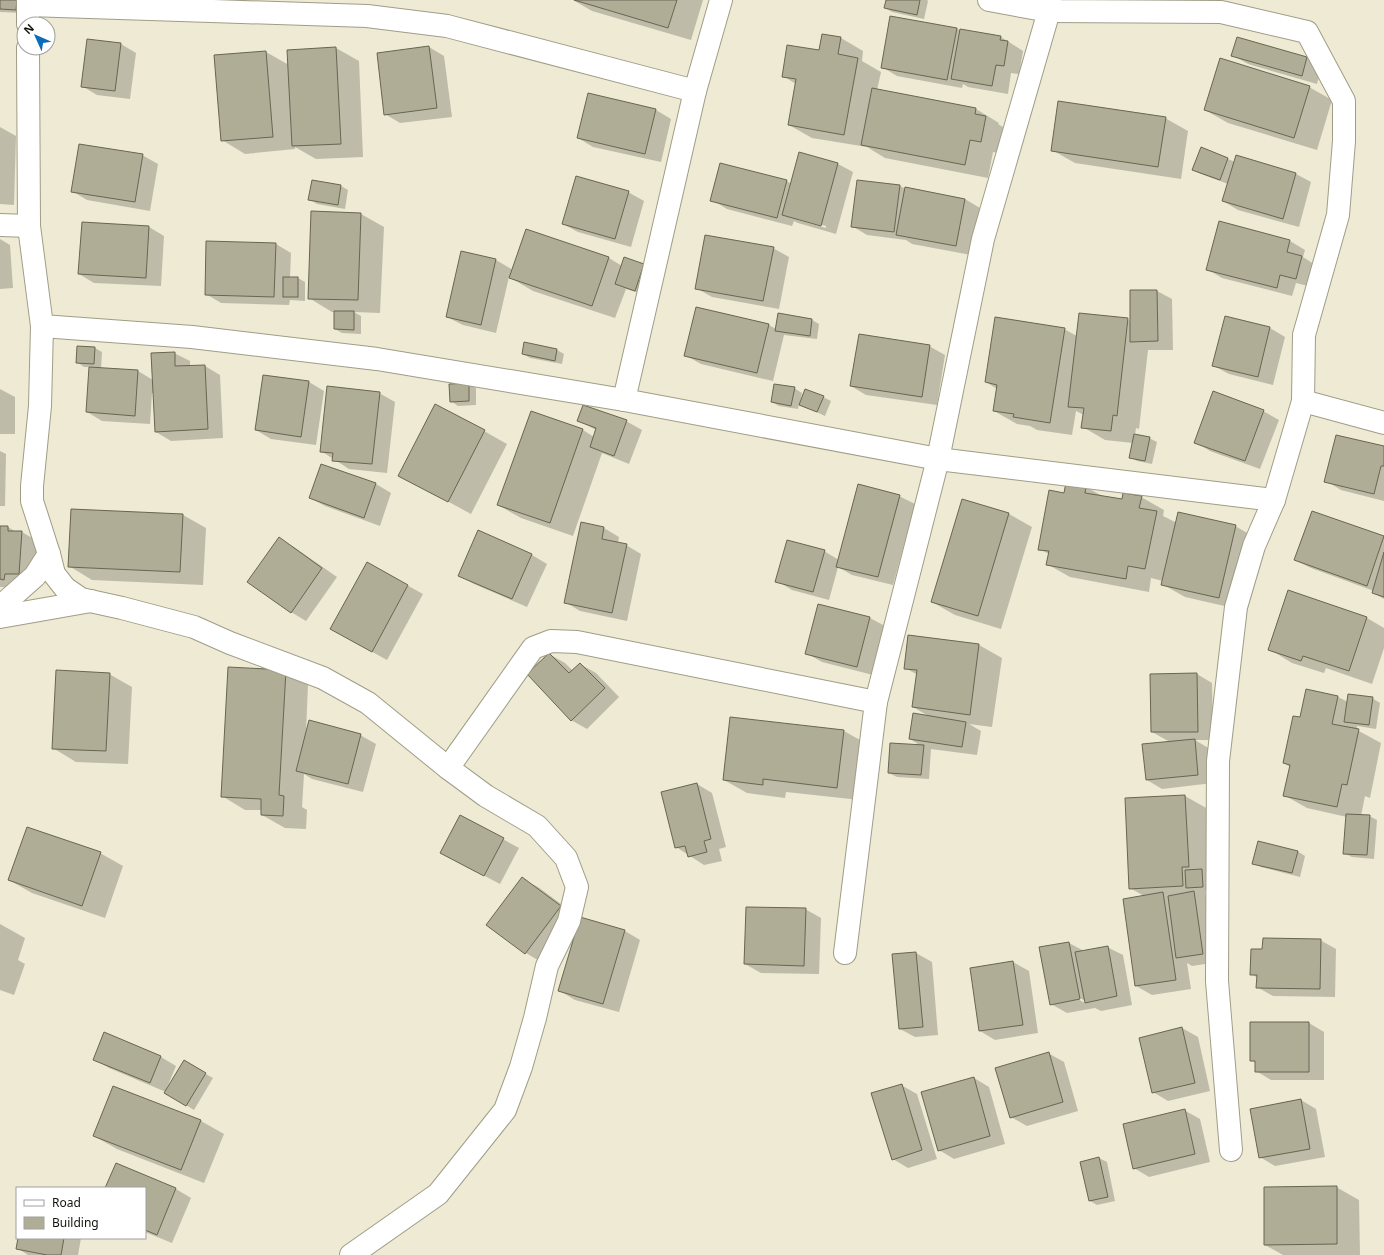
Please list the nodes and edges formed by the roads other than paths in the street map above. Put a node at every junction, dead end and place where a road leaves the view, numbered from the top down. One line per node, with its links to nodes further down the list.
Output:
1 (720, 0): 7 (street)
2 (989, 0): 3 (street)
3 (1050, 6): 4 (street); 14 (street)
4 (1223, 6): 12 (street)
5 (28, 10): 7 (street)
6 (28, 56): 9 (street)
7 (695, 91): 11 (street)
8 (0, 225): 9 (street)
9 (29, 226): 10 (street)
10 (42, 326): 11 (street); 16 (street)
11 (624, 400): 14 (street)
12 (1302, 401): 13 (street); 15 (street)
13 (1384, 423)
14 (938, 459): 15 (street); 20 (street)
15 (1274, 500): 23 (street)
16 (50, 554): 17 (street); 18 (street)
17 (91, 601): 19 (street); 21 (street)
18 (0, 607)
19 (0, 617)
20 (876, 702): 21 (street); 22 (street)
21 (448, 768): 24 (street)
22 (845, 953)
23 (1231, 1150)
24 (351, 1255)

